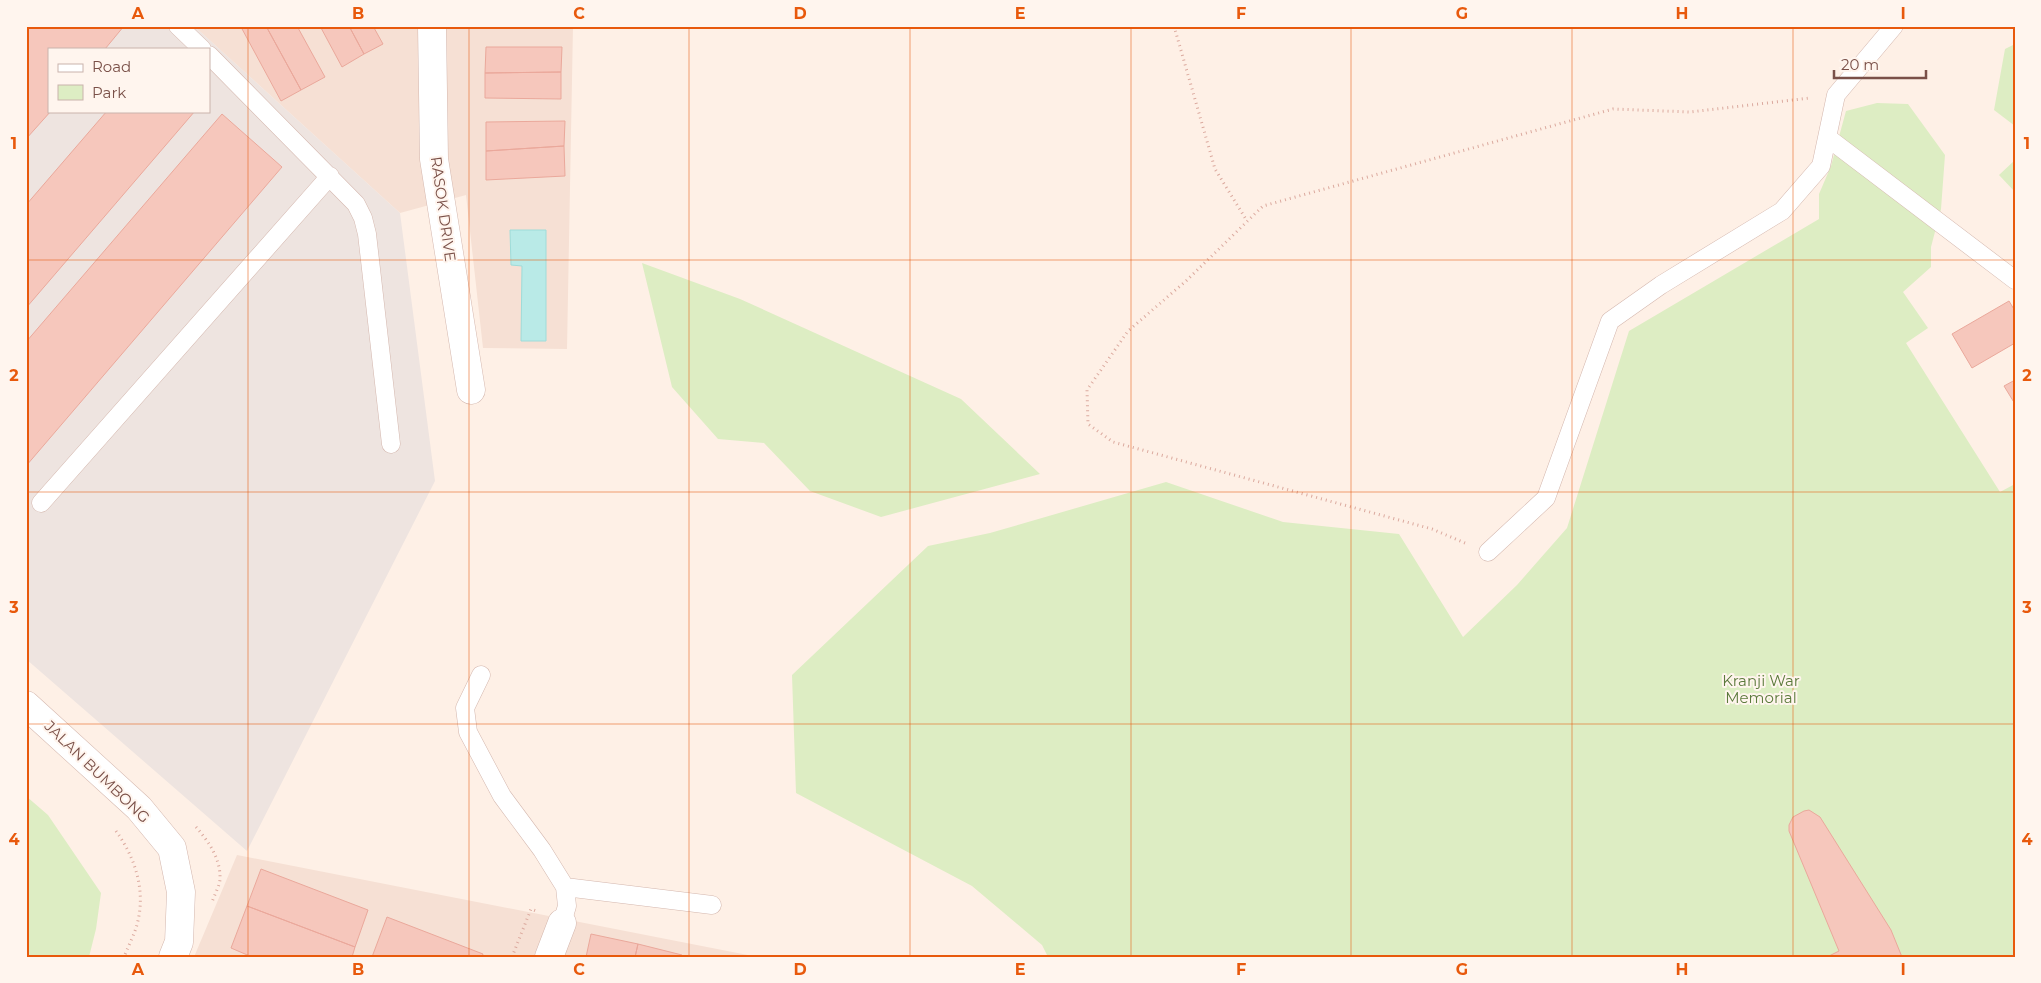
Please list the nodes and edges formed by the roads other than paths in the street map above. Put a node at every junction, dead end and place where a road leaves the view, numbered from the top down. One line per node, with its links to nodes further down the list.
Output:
1 (178, 26): 4 (lane)
2 (432, 26): 9 (street, RASOK DRIVE)
3 (1894, 26): 6 (lane)
4 (201, 48)
5 (210, 56): 7 (lane)
6 (1828, 138): 8 (lane); 12 (lane)
7 (330, 176): 10 (lane); 11 (lane)
8 (2015, 280)
9 (471, 390)
10 (391, 444)
11 (41, 503)
12 (1488, 552)
13 (481, 675): 15 (lane)
14 (26, 705): 18 (street, JALAN BUMBONG)
15 (564, 887): 16 (lane); 17 (lane)
16 (712, 905)
17 (562, 922): 19 (street)
18 (173, 957)
19 (550, 957)

